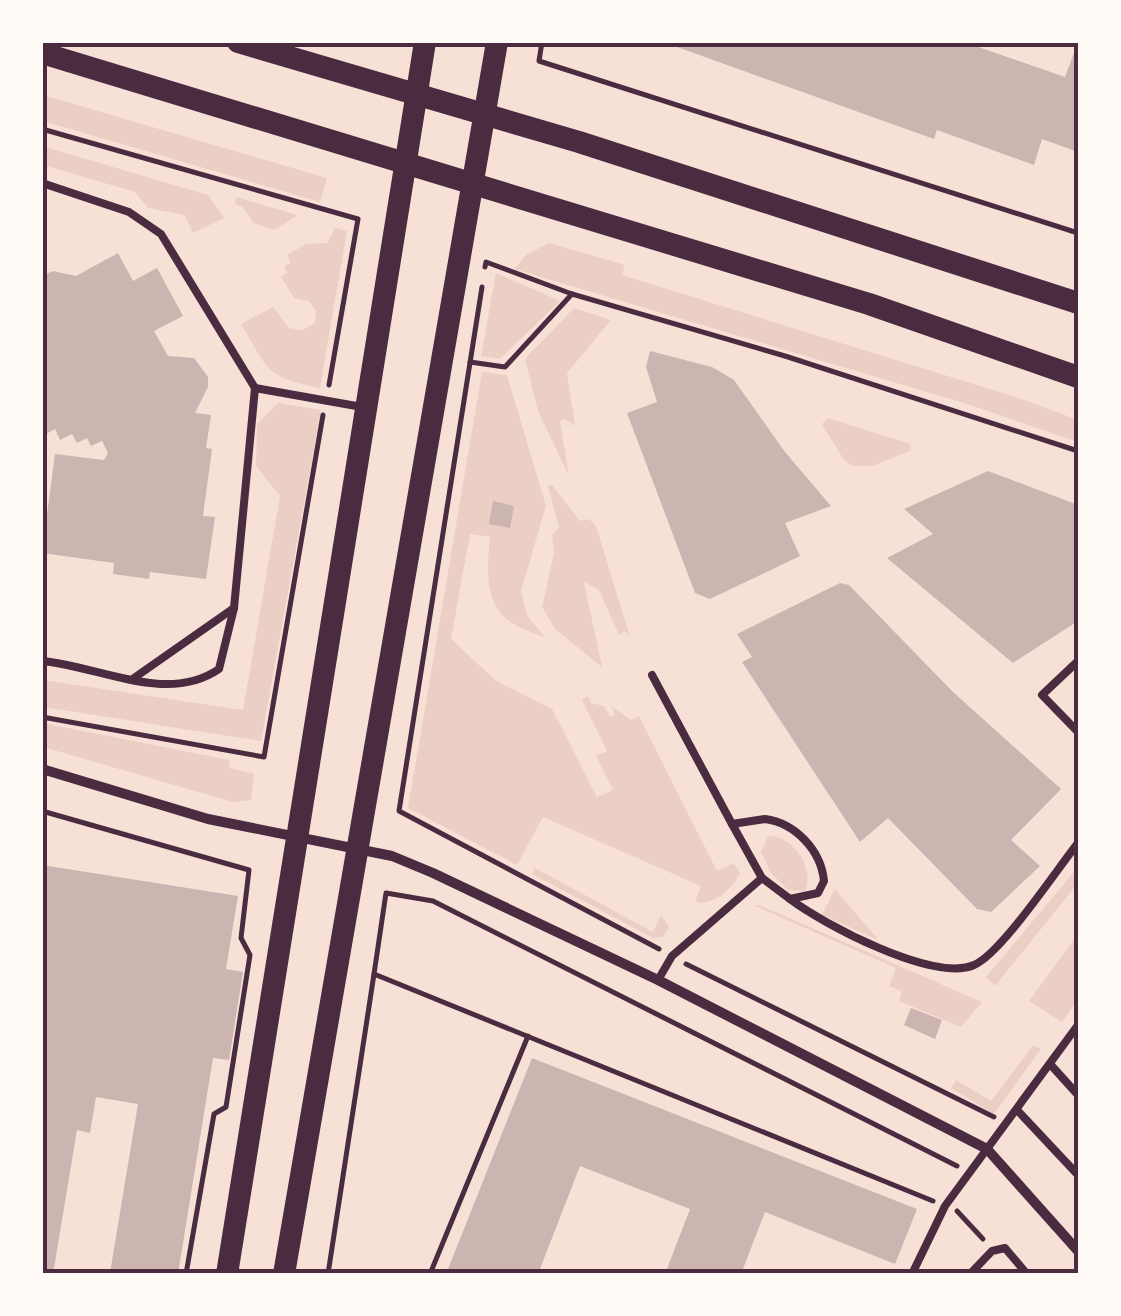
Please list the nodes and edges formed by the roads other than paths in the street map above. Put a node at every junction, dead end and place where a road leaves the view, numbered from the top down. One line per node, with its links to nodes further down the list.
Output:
1 (238, 42): 5 (main road)
2 (425, 42): 5 (main road)
3 (497, 42): 6 (main road)
4 (42, 53): 7 (main road)
5 (417, 96): 6 (main road); 7 (main road)
6 (485, 115): 8 (main road); 10 (main road)
7 (407, 163): 8 (main road); 13 (main road)
8 (473, 183): 11 (main road); 24 (main road)
9 (42, 184): 12 (lane)
10 (1078, 303)
11 (1078, 377)
12 (254, 388): 13 (lane); 14 (lane)
13 (366, 408): 22 (main road)
14 (234, 608): 18 (lane); 18 (lane)
15 (42, 661): 18 (lane)
16 (1078, 661): 19 (lane)
17 (652, 675): 21 (lane)
18 (134, 678)
19 (1078, 732)
20 (42, 769): 22 (street)
21 (732, 824): 25 (lane); 26 (lane)
22 (294, 837): 24 (street); 35 (main road)
23 (1078, 843): 26 (lane)
24 (358, 850): 27 (street); 36 (main road)
25 (762, 878): 26 (lane); 27 (lane)
26 (790, 899)
27 (658, 980): 32 (street)
28 (1078, 1025): 29 (lane)
29 (1050, 1064): 30 (lane); 31 (lane)
30 (1078, 1095)
31 (1018, 1110): 32 (lane); 33 (lane)
32 (987, 1149): 34 (street); 37 (lane)
33 (1078, 1175)
34 (1078, 1250)
35 (227, 1274)
36 (284, 1274)
37 (912, 1274)
38 (970, 1274): 39 (lane)
39 (1026, 1274)

